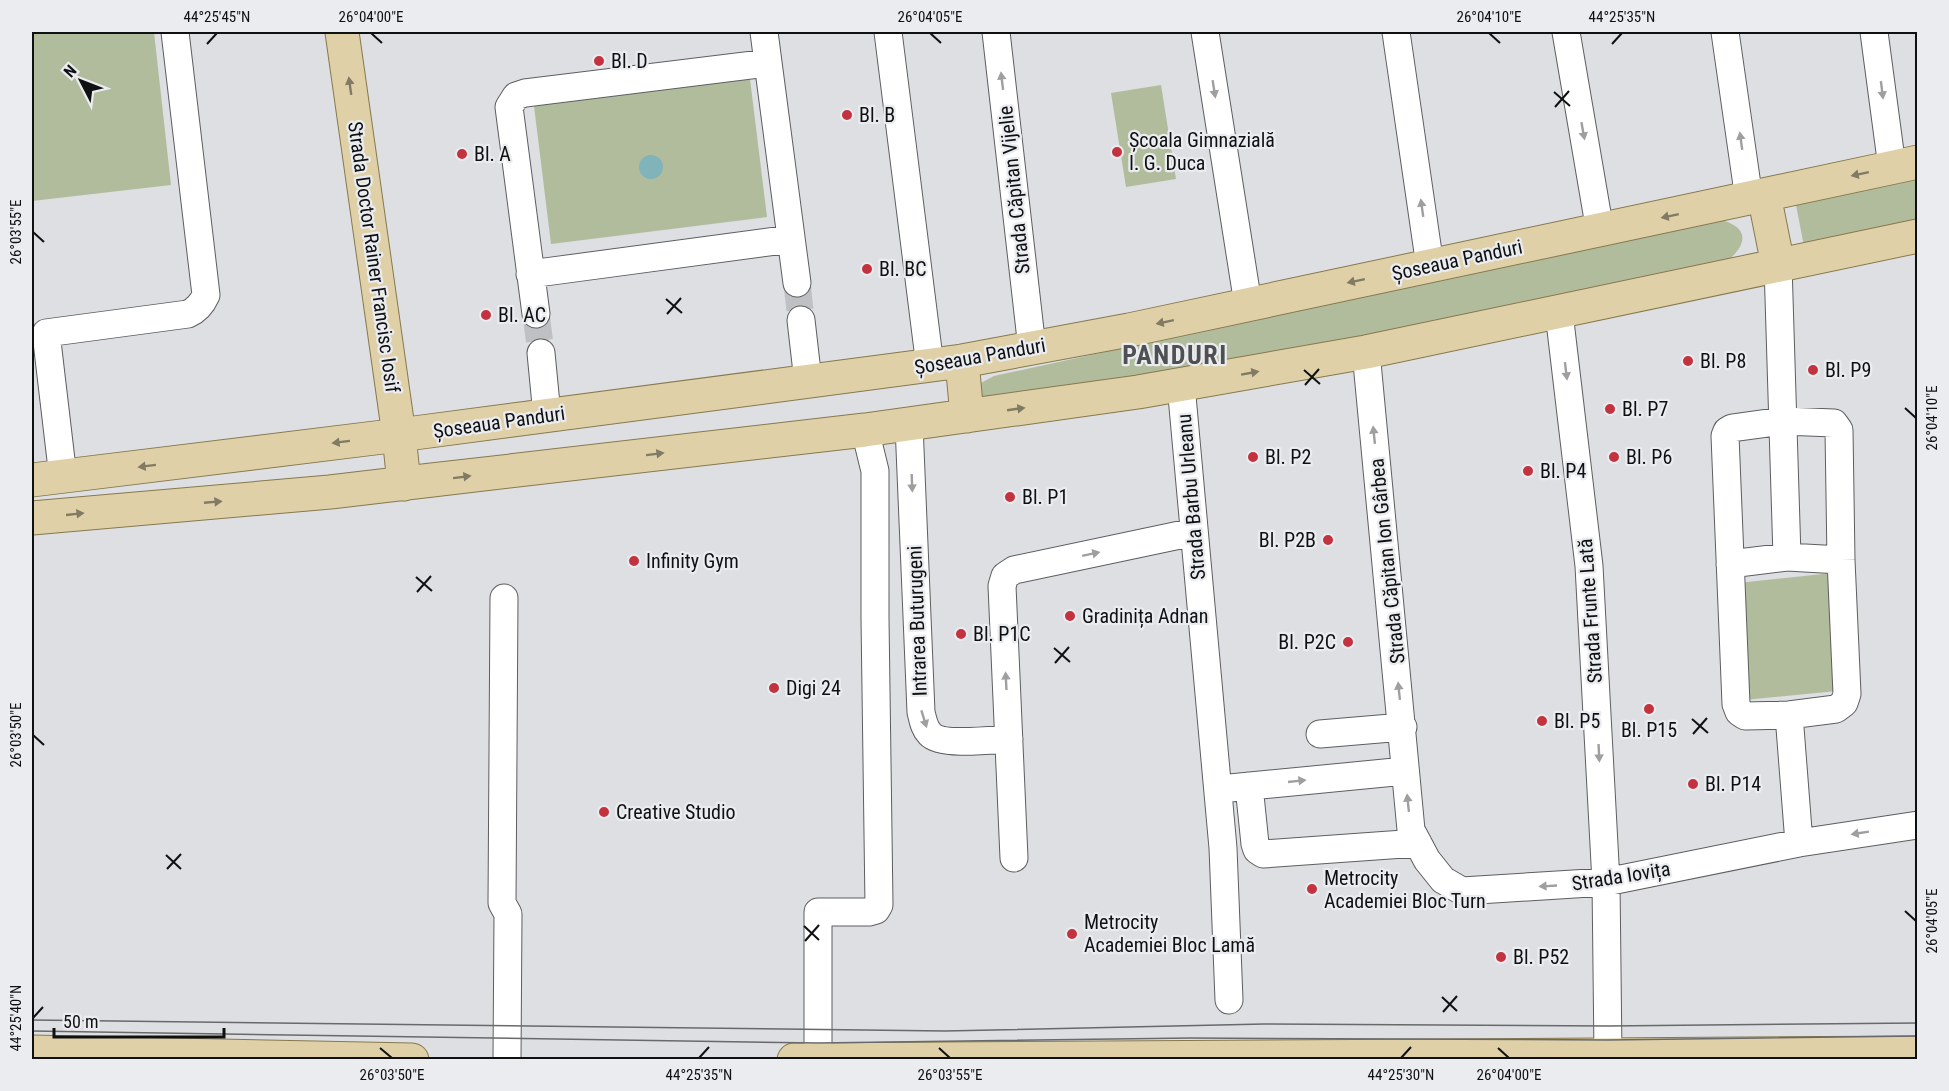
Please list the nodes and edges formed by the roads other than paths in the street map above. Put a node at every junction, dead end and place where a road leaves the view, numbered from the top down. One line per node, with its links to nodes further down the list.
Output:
1 (175, 32): 25 (street)
2 (342, 32): 38 (main road, Strada Doctor Rainer Francisc Iosif, one-way to 2)
3 (764, 32): 11 (street)
4 (888, 32): 30 (street)
5 (996, 32): 26 (street, Strada Căpitan Vijelie, one-way to 5)
6 (1205, 32): 21 (street, one-way to 21)
7 (1396, 32): 18 (street, one-way to 7)
8 (1566, 32): 14 (street, one-way to 14)
9 (1725, 32): 13 (street, one-way to 9)
10 (1874, 32): 12 (street, one-way to 12)
11 (768, 63): 16 (street); 19 (street)
12 (1905, 165): 13 (main road, Șoseaua Panduri, one-way to 13)
13 (1757, 197): 14 (main road, Șoseaua Panduri, one-way to 14); 17 (main road)
14 (1600, 231): 18 (main road, Șoseaua Panduri)
15 (1917, 236): 17 (main road)
16 (791, 239): 19 (street); 20 (street)
17 (1778, 265): 22 (main road); 35 (street)
18 (1430, 266): 21 (main road, Șoseaua Panduri, one-way to 21)
19 (530, 274): 23 (street)
20 (797, 283)
21 (1248, 304): 26 (main road, Șoseaua Panduri, one-way to 26)
22 (1559, 313): 27 (main road); 58 (street, Strada Frunte Lată, one-way to 58)
23 (536, 314)
24 (801, 320): 31 (street)
25 (39, 334): 39 (street)
26 (1032, 348): 29 (main road, Șoseaua Panduri)
27 (1366, 352): 32 (main road, one-way to 27); 48 (street, Strada Căpitan Ion Gârbea, one-way to 27)
28 (541, 353): 33 (street)
29 (962, 361): 30 (main road, Șoseaua Panduri); 34 (main road)
30 (930, 366): 31 (main road, Șoseaua Panduri)
31 (808, 381): 33 (main road, Șoseaua Panduri)
32 (1181, 385): 34 (main road, one-way to 32); 42 (street, Strada Barbu Urleanu)
33 (547, 415): 38 (main road, Șoseaua Panduri)
34 (967, 416): 36 (main road)
35 (1783, 422): 43 (street); 44 (street); 45 (street)
36 (909, 425): 37 (main road); 50 (street, Intrarea Buturugeni, one-way to 50)
37 (865, 430): 40 (main road, one-way to 37); 66 (street)
38 (399, 435): 39 (main road, Șoseaua Panduri, one-way to 39); 40 (main road, Strada Doctor Rainer Francisc Iosif)
39 (47, 479)
40 (404, 484): 41 (main road, one-way to 40)
41 (32, 518)
42 (1194, 532): 50 (street, one-way to 42); 53 (street, Strada Barbu Urleanu)
43 (1787, 557): 44 (street); 45 (street)
44 (1841, 560): 47 (street)
45 (1730, 564): 47 (street)
46 (504, 598): 64 (street)
47 (1789, 715): 56 (street)
48 (1402, 727): 49 (street); 51 (street, Strada Căpitan Ion Gârbea)
49 (1320, 734)
50 (1009, 740): 57 (street)
51 (1405, 771): 52 (street, one-way to 51); 55 (street, Strada Iovița, one-way to 51)
52 (1249, 786): 53 (street); 55 (street)
53 (1218, 789): 59 (street, Strada Barbu Urleanu)
54 (1917, 825): 56 (street, Strada Iovița, one-way to 56)
55 (1418, 843): 58 (street, Strada Iovița, one-way to 55)
56 (1799, 843): 58 (street, Strada Iovița)
57 (1014, 858)
58 (1606, 882): 62 (street, Strada Frunte Lată)
59 (1229, 1000)
60 (32, 1052): 63 (main road)
61 (1917, 1053): 62 (main road)
62 (1608, 1057): 66 (main road)
63 (412, 1059)
64 (507, 1059)
65 (794, 1059): 66 (main road)
66 (818, 1059)

